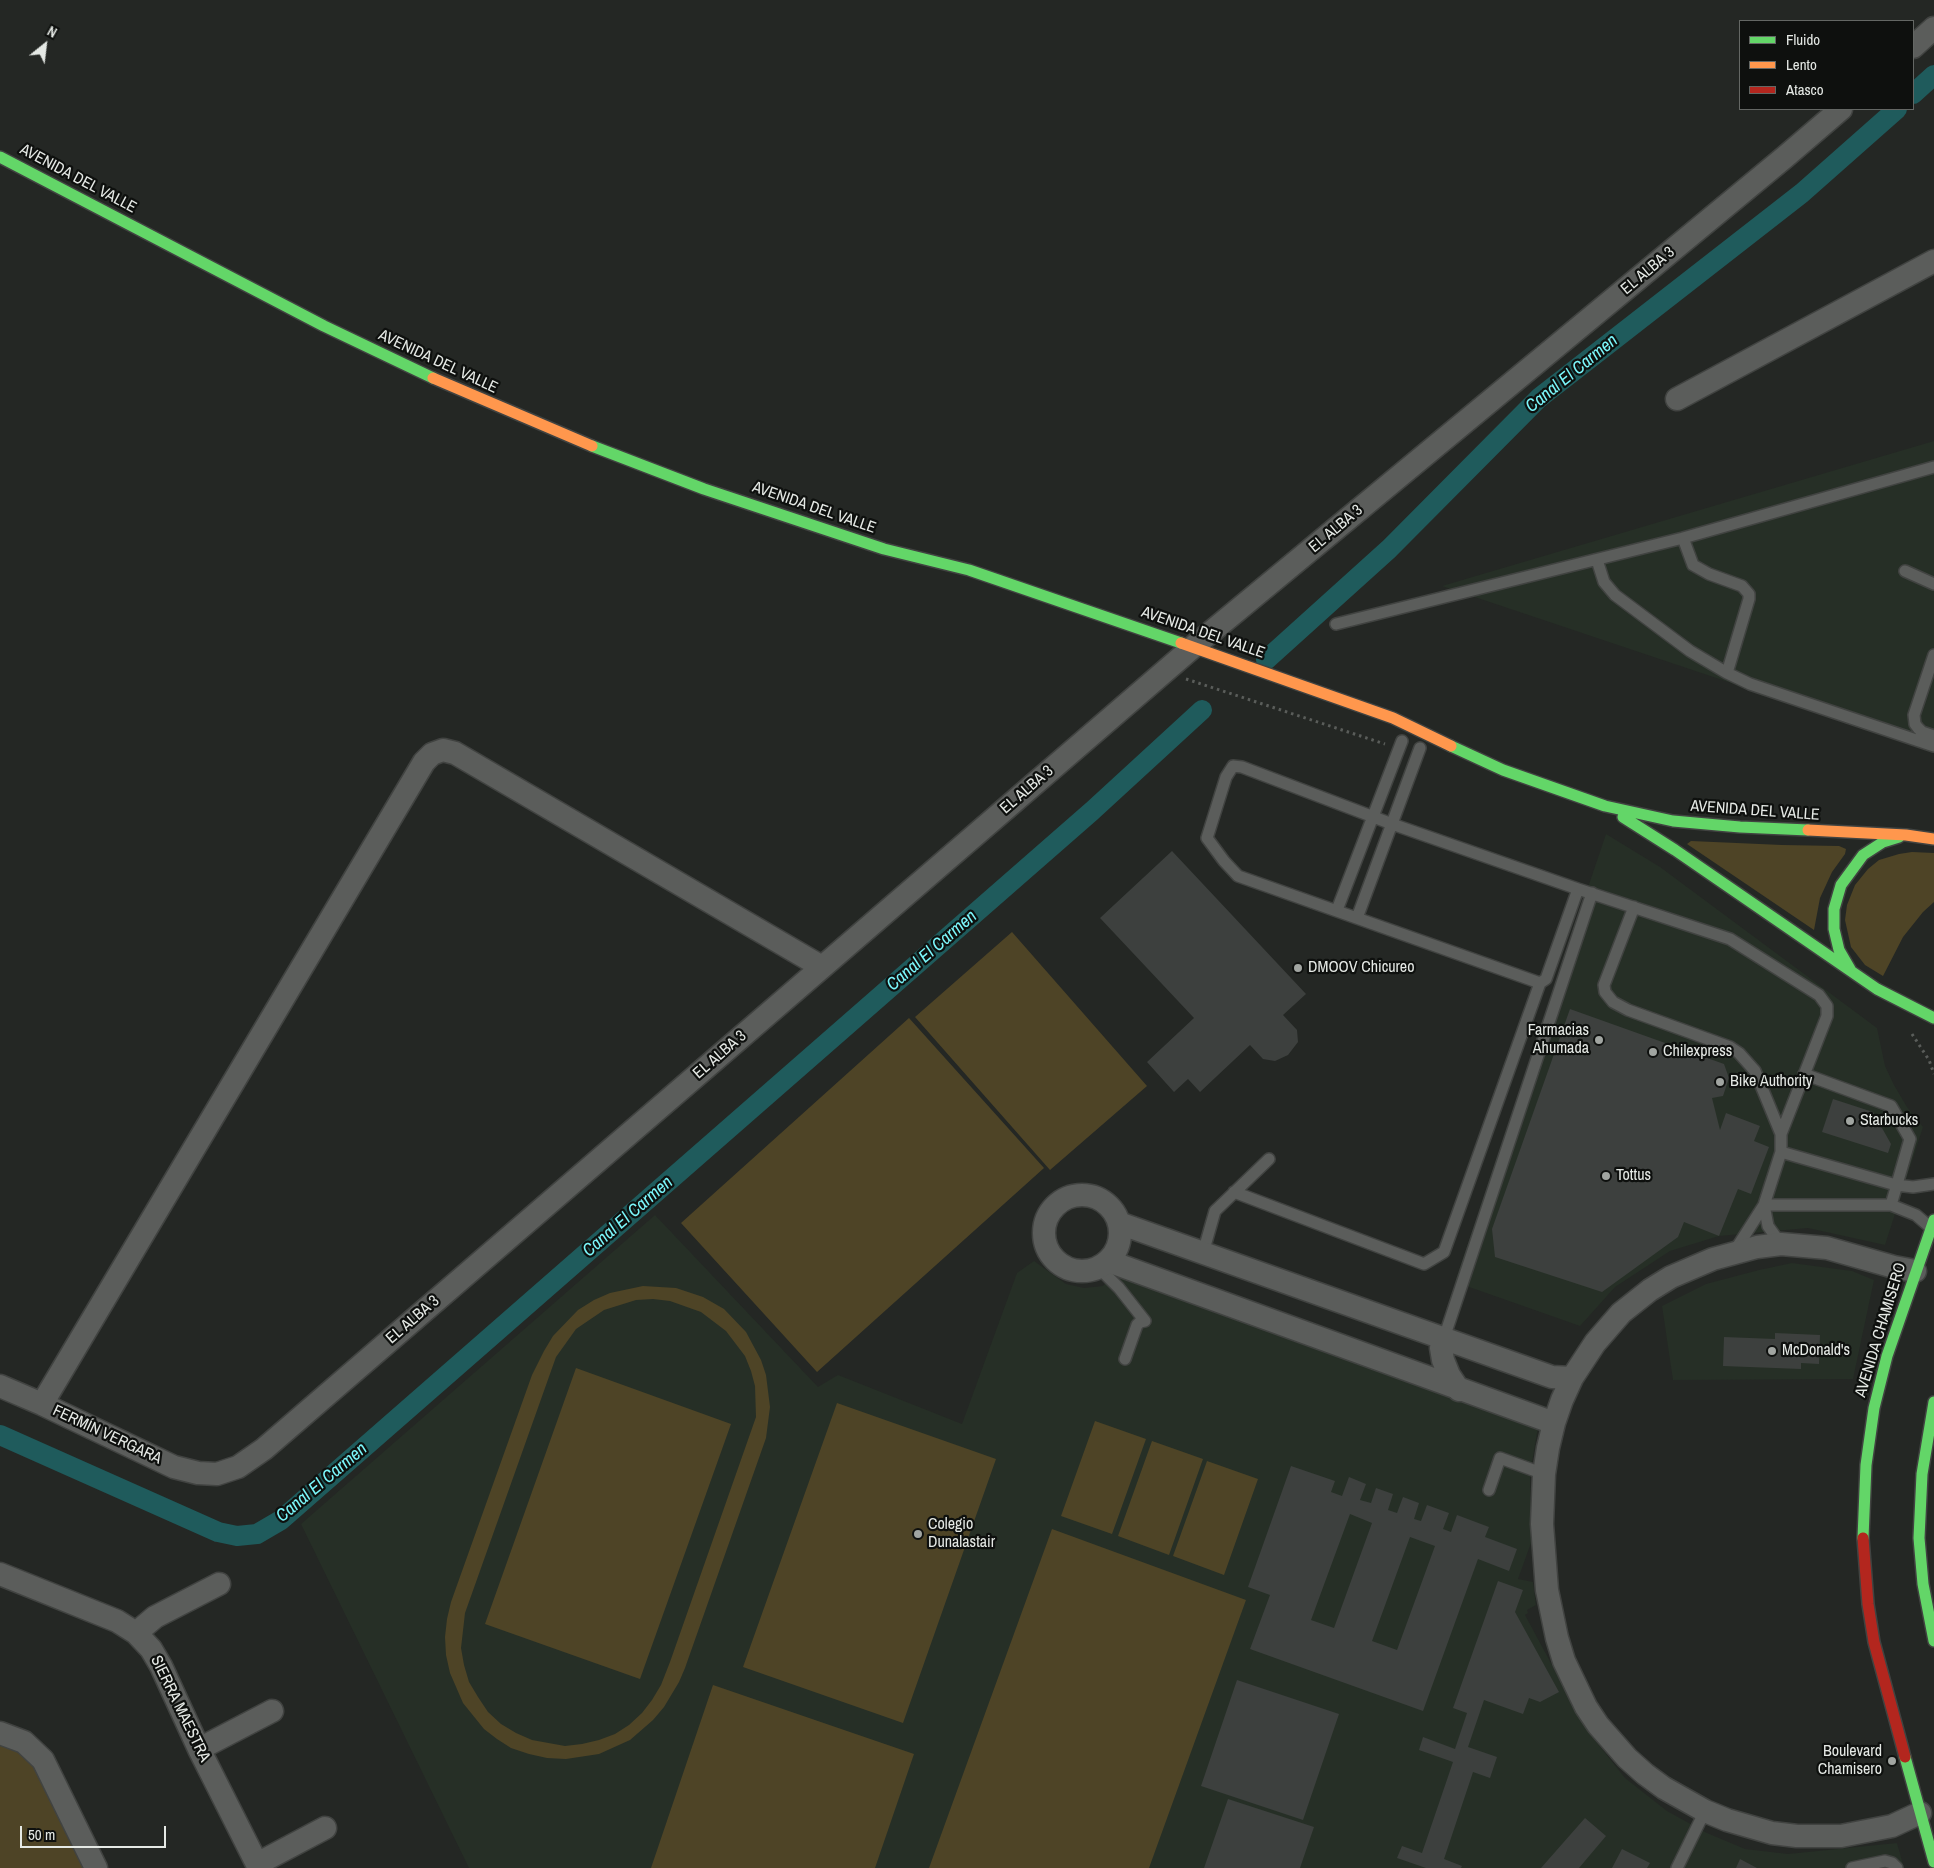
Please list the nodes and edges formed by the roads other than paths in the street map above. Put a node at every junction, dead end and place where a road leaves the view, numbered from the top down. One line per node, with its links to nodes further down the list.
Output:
1 (1934, 28): 2 (street)
2 (1914, 46)
3 (1840, 110): 16 (street, EL ALBA 3)
4 (0, 157): 9 (street, AVENIDA DEL VALLE)
5 (1934, 261): 6 (street)
6 (1677, 399)
7 (1934, 468): 8 (lane)
8 (1683, 538): 10 (lane); 17 (lane)
9 (884, 549): 12 (street, AVENIDA DEL VALLE); 16 (street, AVENIDA DEL VALLE)
10 (1597, 560): 14 (lane); 17 (lane)
11 (1905, 571): 13 (lane)
12 (937, 574)
13 (1934, 584)
14 (1336, 624)
15 (1934, 655): 18 (lane)
16 (1180, 659): 23 (street, AVENIDA DEL VALLE); 34 (street, EL ALBA 3)
17 (1727, 673): 20 (lane)
18 (1934, 736)
19 (1398, 742): 21 (street); 25 (lane)
20 (1934, 746)
21 (1424, 749): 26 (lane)
22 (1444, 755): 23 (street, AVENIDA DEL VALLE)
23 (1503, 770): 24 (street, AVENIDA DEL VALLE)
24 (1605, 806): 27 (street, AVENIDA DEL VALLE); 35 (street, AVENIDA DEL VALLE)
25 (1373, 817): 26 (lane); 32 (lane); 32 (lane)
26 (1392, 824): 29 (lane); 33 (lane)
27 (1906, 836): 28 (street, AVENIDA DEL VALLE); 35 (street, AVENIDA DEL VALLE)
28 (1934, 839)
29 (1578, 889): 30 (lane); 36 (lane)
30 (1592, 894): 31 (lane); 56 (lane)
31 (1634, 907): 40 (lane); 41 (lane)
32 (1337, 910): 33 (lane)
33 (1358, 918): 36 (lane)
34 (822, 967): 62 (street); 64 (street, EL ALBA 3)
35 (1850, 969): 37 (street, AVENIDA DEL VALLE)
36 (1540, 983): 46 (lane)
37 (1914, 1009): 38 (street, AVENIDA DEL VALLE); 39 (street)
38 (1934, 1018)
39 (1928, 1030)
40 (1804, 1074): 41 (lane); 45 (lane)
41 (1781, 1134): 42 (lane)
42 (1781, 1152): 45 (lane); 47 (lane)
43 (1269, 1159): 46 (lane)
44 (1934, 1184): 45 (lane)
45 (1896, 1185): 48 (lane)
46 (1234, 1192): 53 (lane)
47 (1764, 1205): 48 (lane); 51 (lane); 52 (lane)
48 (1891, 1205): 50 (lane)
49 (1119, 1224): 53 (street); 54 (street); 54 (street)
50 (1933, 1224): 55 (street, AVENIDA CHAMISERO)
51 (1781, 1244): 52 (street); 55 (street)
52 (1734, 1252): 58 (street)
53 (1204, 1253): 56 (street)
54 (1103, 1264): 57 (lane); 60 (street)
55 (1922, 1274): 74 (street, AVENIDA CHAMISERO)
56 (1444, 1338): 58 (street); 60 (street)
57 (1125, 1359)
58 (1572, 1378): 63 (street)
59 (0, 1386): 62 (street, FERMÍN VERGARA)
60 (1459, 1390): 63 (street)
61 (1934, 1402): 70 (street)
62 (42, 1404): 64 (street, FERMÍN VERGARA)
63 (1554, 1423): 65 (street)
64 (216, 1474)
65 (1544, 1474): 66 (lane); 75 (street)
66 (1490, 1490)
67 (0, 1574): 69 (street, SIERRA MAESTRA)
68 (219, 1584): 69 (street)
69 (136, 1633): 73 (street, SIERRA MAESTRA)
70 (1934, 1641)
71 (272, 1711): 73 (street)
72 (0, 1733): 79 (street)
73 (199, 1749): 78 (street, SIERRA MAESTRA)
74 (1924, 1807): 75 (street); 77 (street, AVENIDA CHAMISERO)
75 (1705, 1811): 80 (lane)
76 (325, 1828): 78 (street)
77 (1934, 1862)
78 (258, 1866)
79 (96, 1868)
80 (1677, 1868)
81 (1852, 1868): 82 (lane)
82 (1897, 1868)

